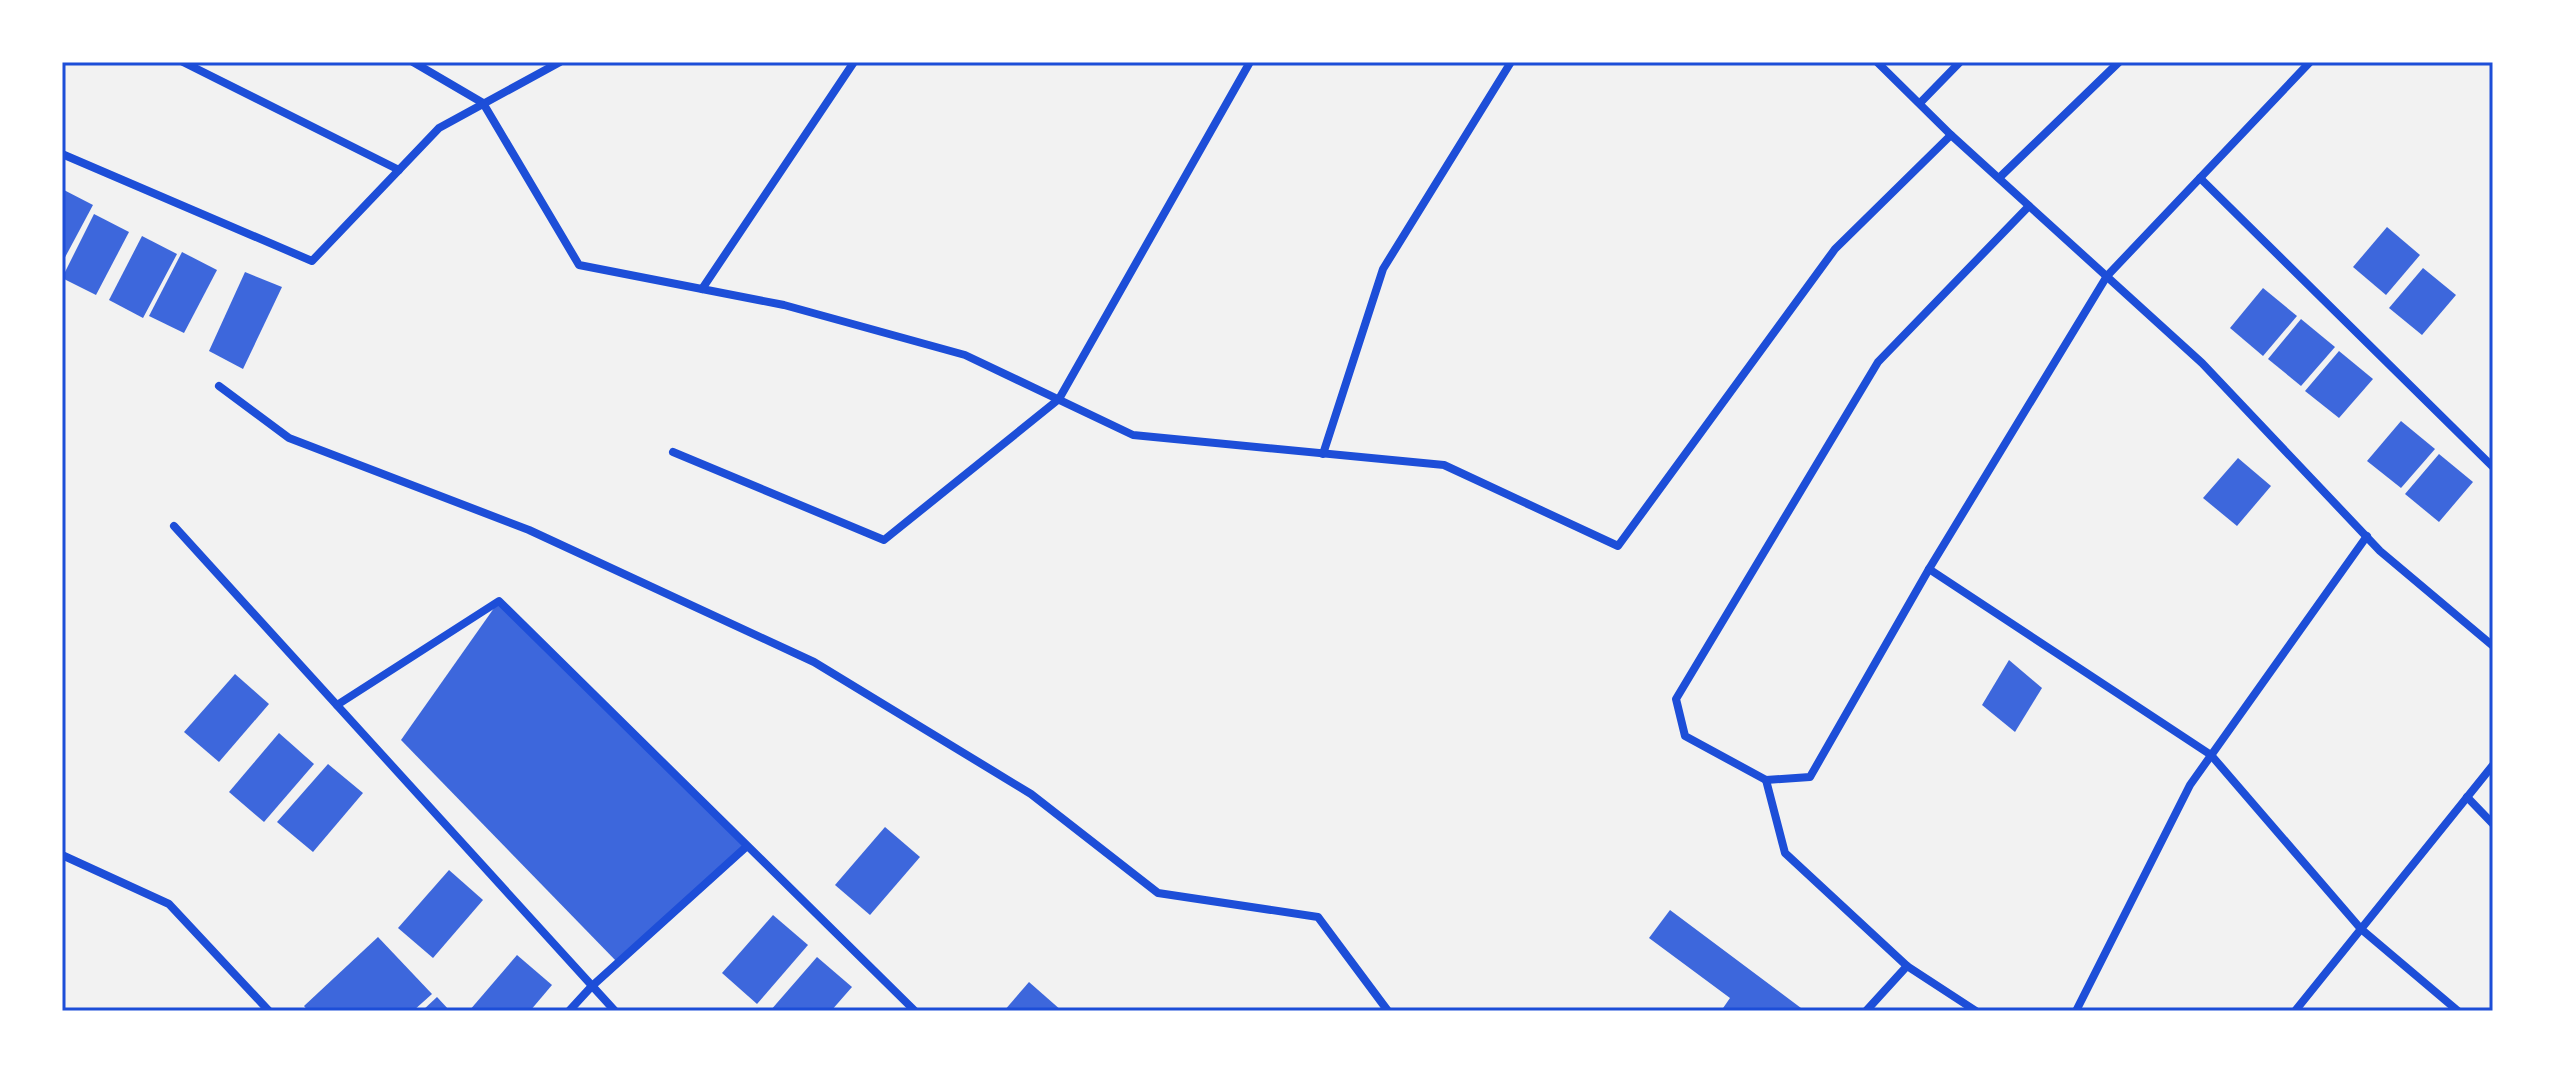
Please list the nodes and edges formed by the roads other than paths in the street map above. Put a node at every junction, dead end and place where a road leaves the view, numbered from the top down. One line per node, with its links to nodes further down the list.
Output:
1 (183, 62): 15 (street)
2 (413, 62): 11 (street)
3 (560, 62): 11 (street)
4 (854, 62): 20 (street)
5 (1250, 62): 22 (street)
6 (1511, 62): 24 (street)
7 (1877, 62): 12 (street)
8 (1960, 62): 12 (street)
9 (2119, 62): 16 (street)
10 (2310, 62): 17 (street)
11 (483, 103): 15 (street); 20 (street)
12 (1920, 103): 13 (street)
13 (1951, 135): 16 (street); 24 (street)
14 (62, 154): 15 (street)
15 (399, 170)
16 (1999, 178): 18 (street)
17 (2200, 178): 19 (street); 25 (street)
18 (2029, 206): 19 (street); 33 (street)
19 (2107, 276): 27 (street); 28 (street)
20 (702, 289): 22 (street)
21 (219, 386): 45 (street)
22 (1059, 399): 23 (street); 24 (street)
23 (673, 452)
24 (1323, 454)
25 (2493, 467)
26 (174, 526): 30 (street)
27 (2367, 536): 29 (street); 31 (street)
28 (1929, 569): 31 (street); 33 (street)
29 (2493, 646)
30 (337, 705): 36 (street); 40 (street)
31 (2211, 755): 38 (street); 48 (street)
32 (2493, 765): 34 (street)
33 (1766, 780): 39 (street)
34 (2467, 797): 35 (street); 38 (street)
35 (2493, 824)
36 (746, 847): 40 (street); 44 (street)
37 (62, 855): 41 (street)
38 (2361, 929): 49 (street); 50 (street)
39 (1907, 966): 46 (street); 47 (street)
40 (591, 987): 42 (street); 43 (street)
41 (269, 1011)
42 (569, 1011)
43 (615, 1011)
44 (915, 1011)
45 (1388, 1011)
46 (1866, 1011)
47 (1976, 1011)
48 (2076, 1011)
49 (2295, 1011)
50 (2458, 1011)

